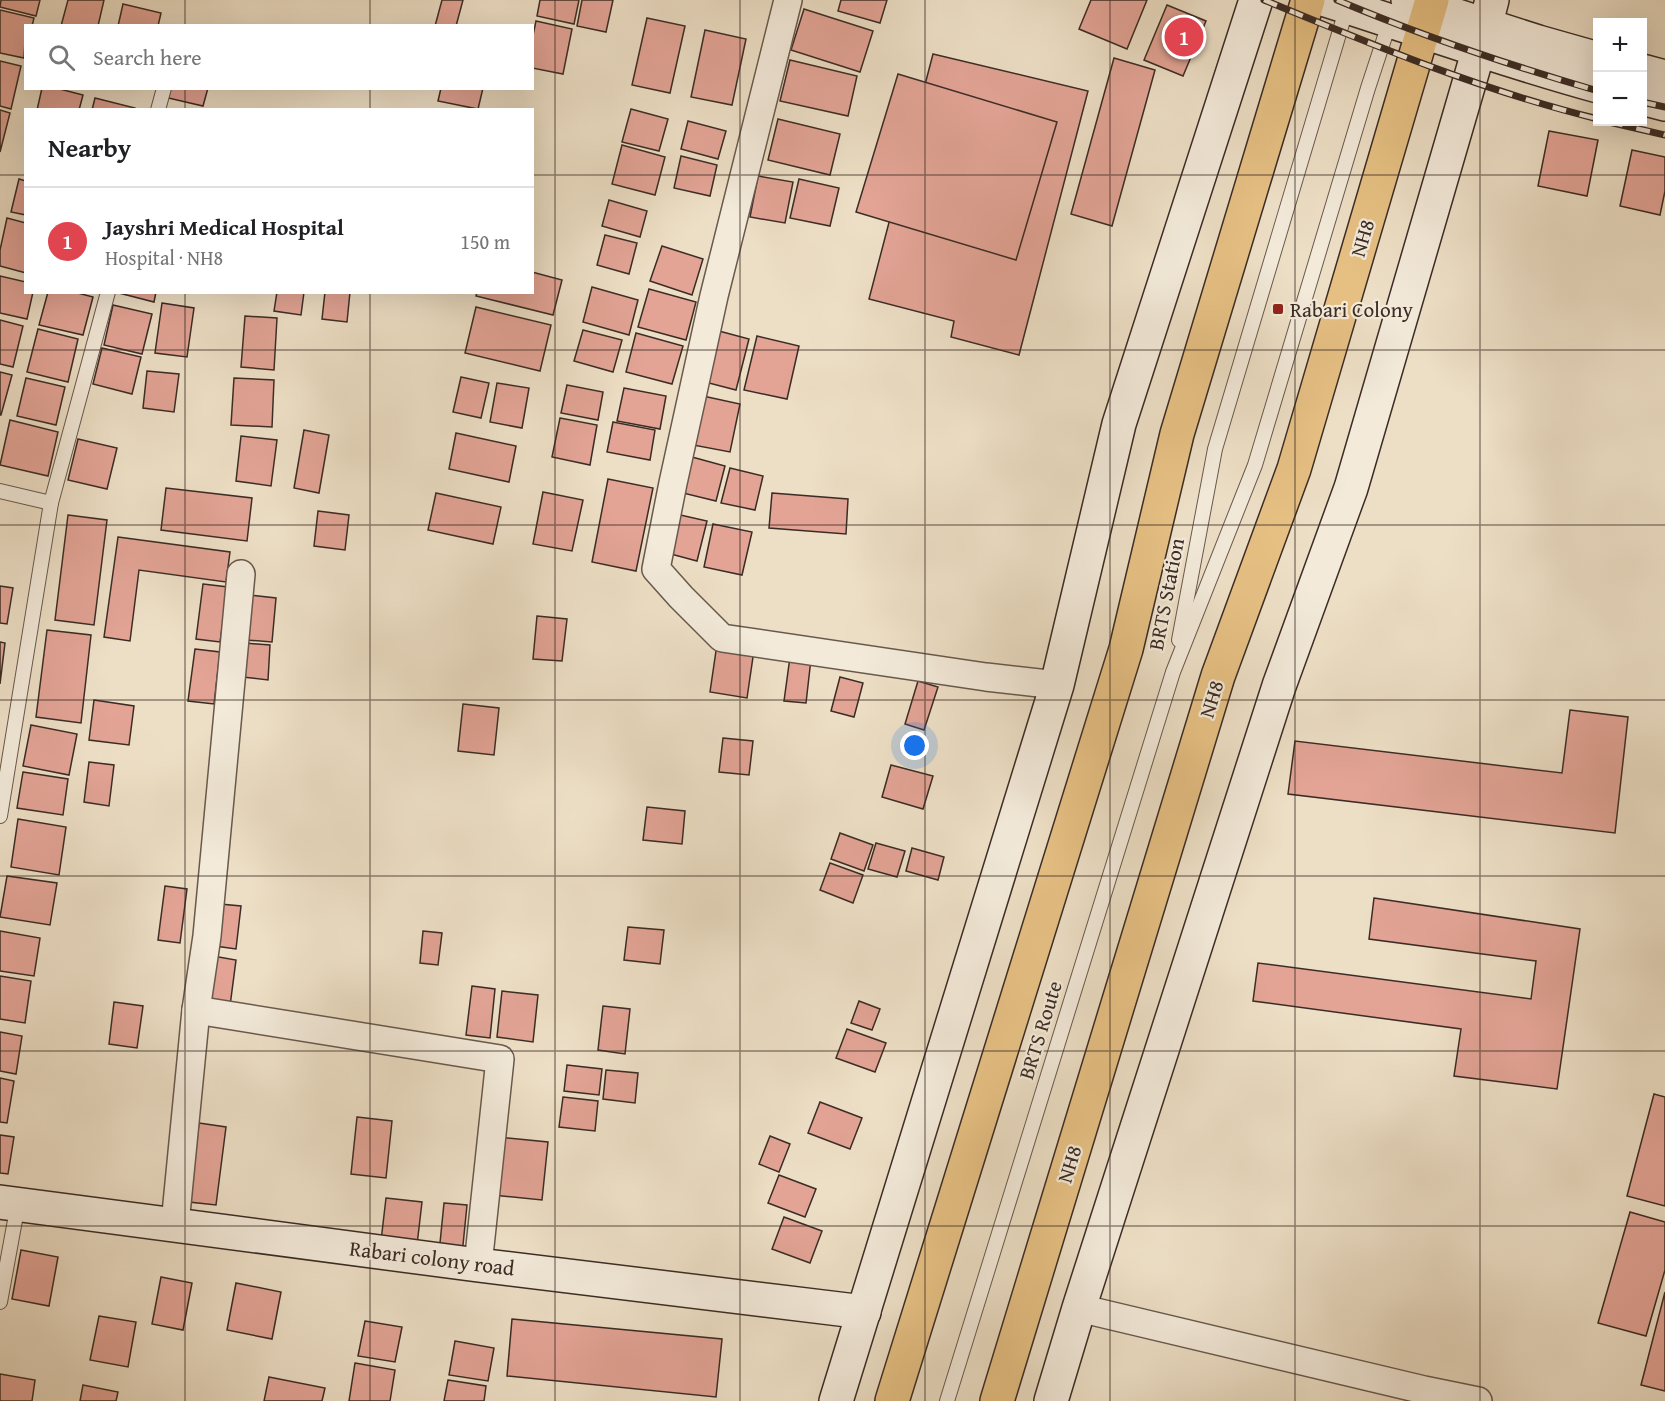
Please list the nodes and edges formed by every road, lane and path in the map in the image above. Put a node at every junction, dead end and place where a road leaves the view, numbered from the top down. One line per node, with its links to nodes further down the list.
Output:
1 (788, 0): 20 (street)
2 (1256, 0): 20 (street)
3 (1308, 0): 31 (main road)
4 (1341, 2): 5 (street); 19 (lane, BRTS Station)
5 (1413, 11): 6 (street); 19 (lane, BRTS Station); 33 (main road, NH8)
6 (1485, 25): 7 (street); 10 (street); 27 (street)
7 (1593, 57)
8 (1646, 72): 9 (street)
9 (1665, 77)
10 (1593, 85)
11 (163, 90): 14 (lane)
12 (1647, 99): 13 (street)
13 (1665, 104)
14 (159, 108)
15 (107, 294): 17 (lane)
16 (0, 491): 17 (lane)
17 (51, 503): 21 (lane)
18 (241, 574): 22 (street)
19 (1173, 672): 32 (lane, BRTS Route)
20 (1057, 685): 28 (street)
21 (0, 816)
22 (196, 1010): 24 (street); 25 (street)
23 (9, 1203): 24 (street, Rabari colony road); 26 (lane)
24 (175, 1224): 25 (street, Rabari colony road)
25 (478, 1265): 28 (street, Rabari colony road)
26 (0, 1302)
27 (1079, 1308): 29 (street); 34 (street)
28 (864, 1312): 30 (street)
29 (1423, 1396): 35 (street)
30 (836, 1401)
31 (892, 1401)
32 (947, 1401)
33 (997, 1401)
34 (1051, 1401)
35 (1478, 1401)

